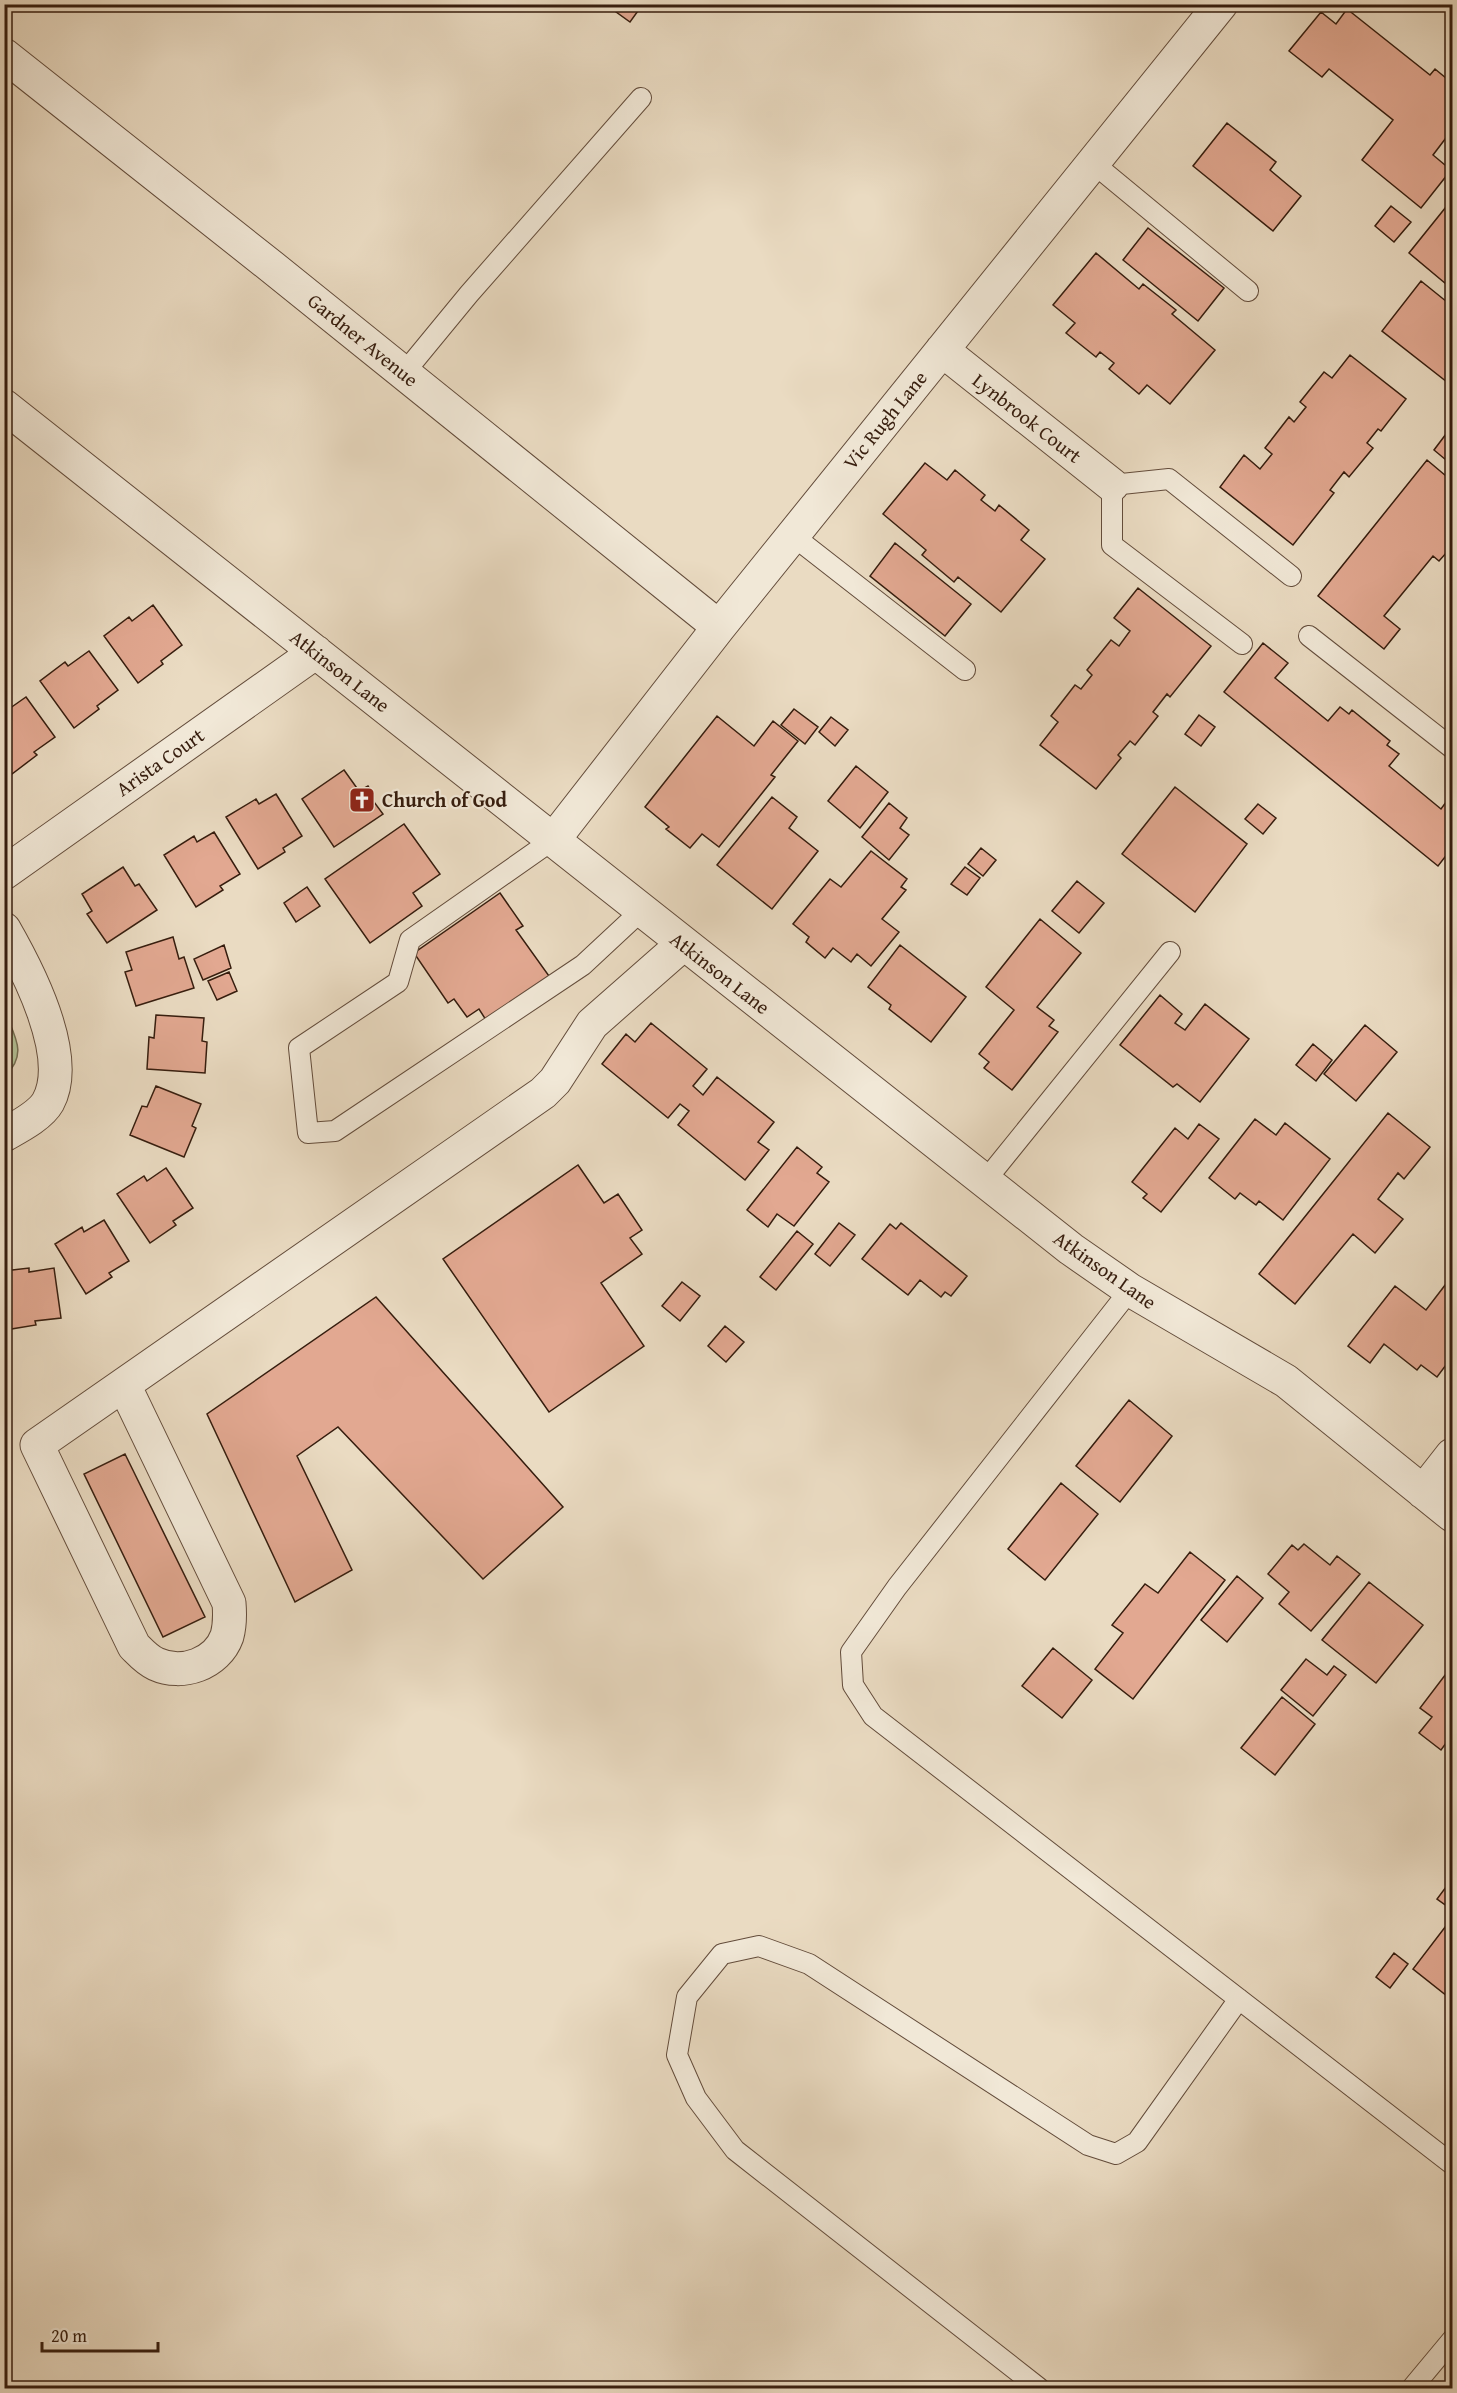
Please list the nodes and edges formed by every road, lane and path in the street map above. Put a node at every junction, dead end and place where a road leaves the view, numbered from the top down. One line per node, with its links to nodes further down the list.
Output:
1 (1221, 4): 4 (street, Vic Rugh Lane)
2 (4, 56): 7 (street, Gardner Avenue)
3 (641, 98): 7 (lane)
4 (1093, 163): 5 (lane); 6 (street, Vic Rugh Lane)
5 (1248, 291)
6 (942, 350): 9 (street, Lynbrook Court); 10 (street, Vic Rugh Lane)
7 (404, 373): 12 (street, Gardner Avenue)
8 (4, 406): 15 (street, Atkinson Lane)
9 (1112, 485): 11 (lane); 14 (lane)
10 (792, 536): 12 (street, Vic Rugh Lane); 16 (lane)
11 (1291, 576)
12 (718, 627): 18 (street, Vic Rugh Lane)
13 (1309, 636): 17 (lane)
14 (1242, 644)
15 (316, 652): 18 (street, Atkinson Lane); 19 (street, Arista Court)
16 (965, 670)
17 (1452, 748)
18 (554, 839): 20 (street, Atkinson Lane); 20 (lane)
19 (4, 873)
20 (641, 911): 22 (street, Atkinson Lane)
21 (4, 928): 24 (street)
22 (682, 944): 25 (street, Atkinson Lane); 27 (street)
23 (1170, 952): 25 (lane)
24 (4, 1135)
25 (985, 1181): 26 (street, Atkinson Lane)
26 (1130, 1290): 29 (street, Atkinson Lane); 31 (lane)
27 (124, 1385): 27 (street)
28 (1452, 1455): 29 (street)
29 (1423, 1492): 30 (street, Atkinson Lane)
30 (1452, 1515)
31 (1239, 1999): 32 (lane); 34 (lane)
32 (1452, 2164)
33 (1452, 2340): 35 (lane)
34 (1039, 2388)
35 (1412, 2388)

